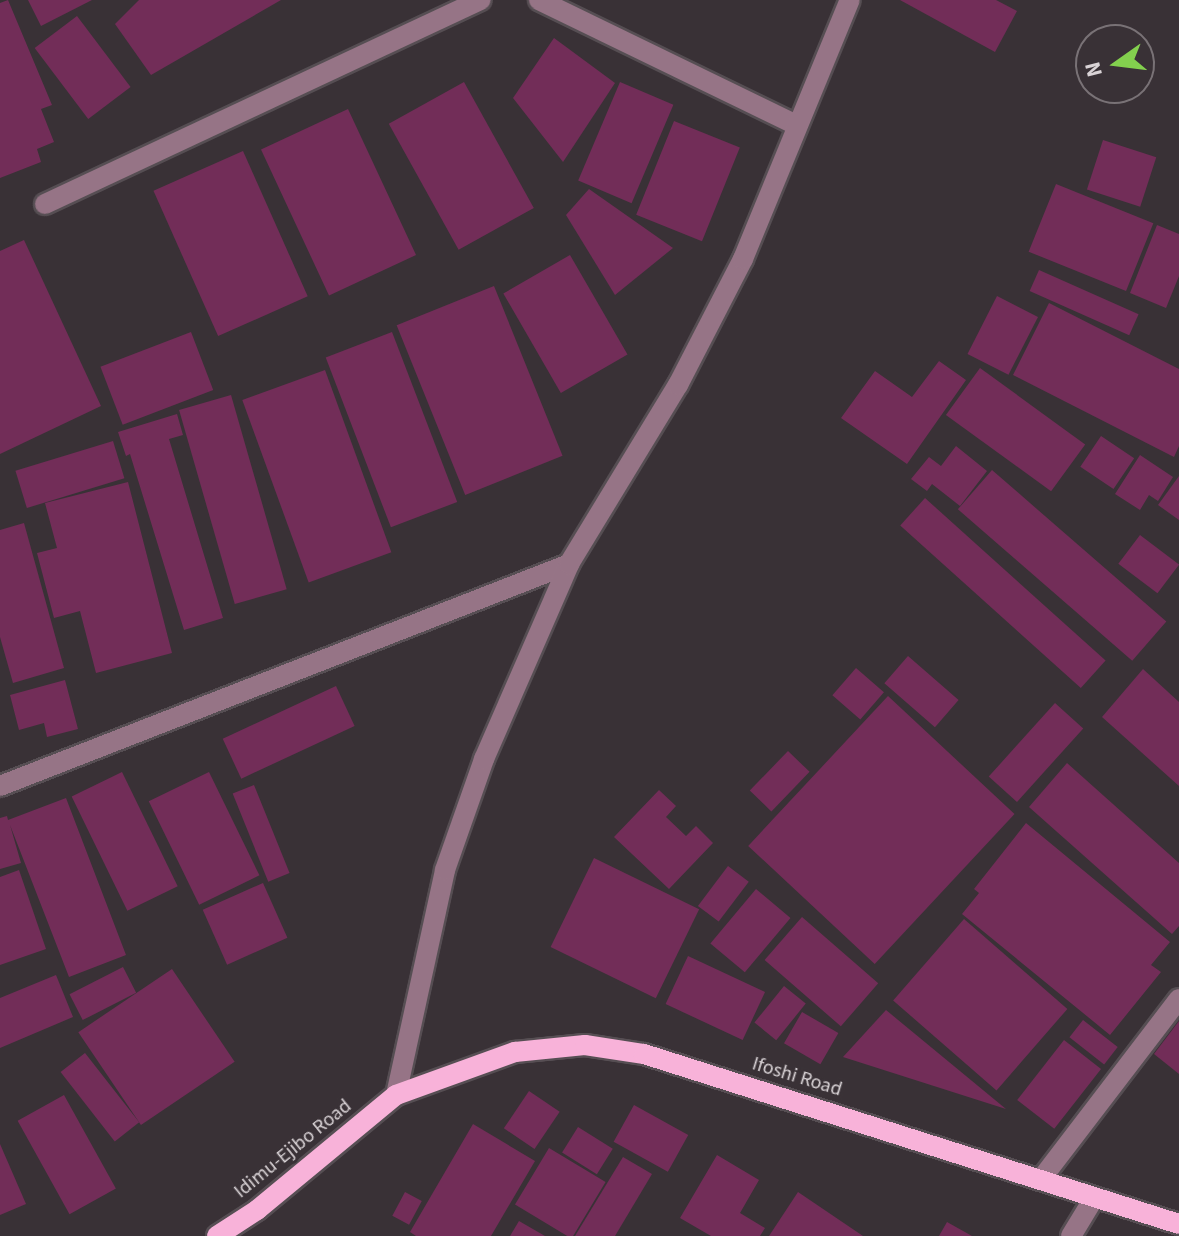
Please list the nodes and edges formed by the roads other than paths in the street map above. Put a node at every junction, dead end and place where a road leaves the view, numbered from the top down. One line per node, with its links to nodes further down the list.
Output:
1 (481, 0): 5 (street)
2 (539, 0): 4 (street)
3 (850, 0): 4 (street)
4 (797, 125): 6 (street)
5 (45, 204)
6 (569, 564): 7 (street); 9 (street)
7 (0, 786)
8 (1179, 999): 10 (street)
9 (396, 1095): 10 (main road, Ifoshi Road); 13 (main road, Idimu-Ejibo Road)
10 (1042, 1178): 11 (main road, Ifoshi Road)
11 (1094, 1198): 12 (main road, Ifoshi Road); 14 (street)
12 (1179, 1224)
13 (217, 1236)
14 (1071, 1236)

